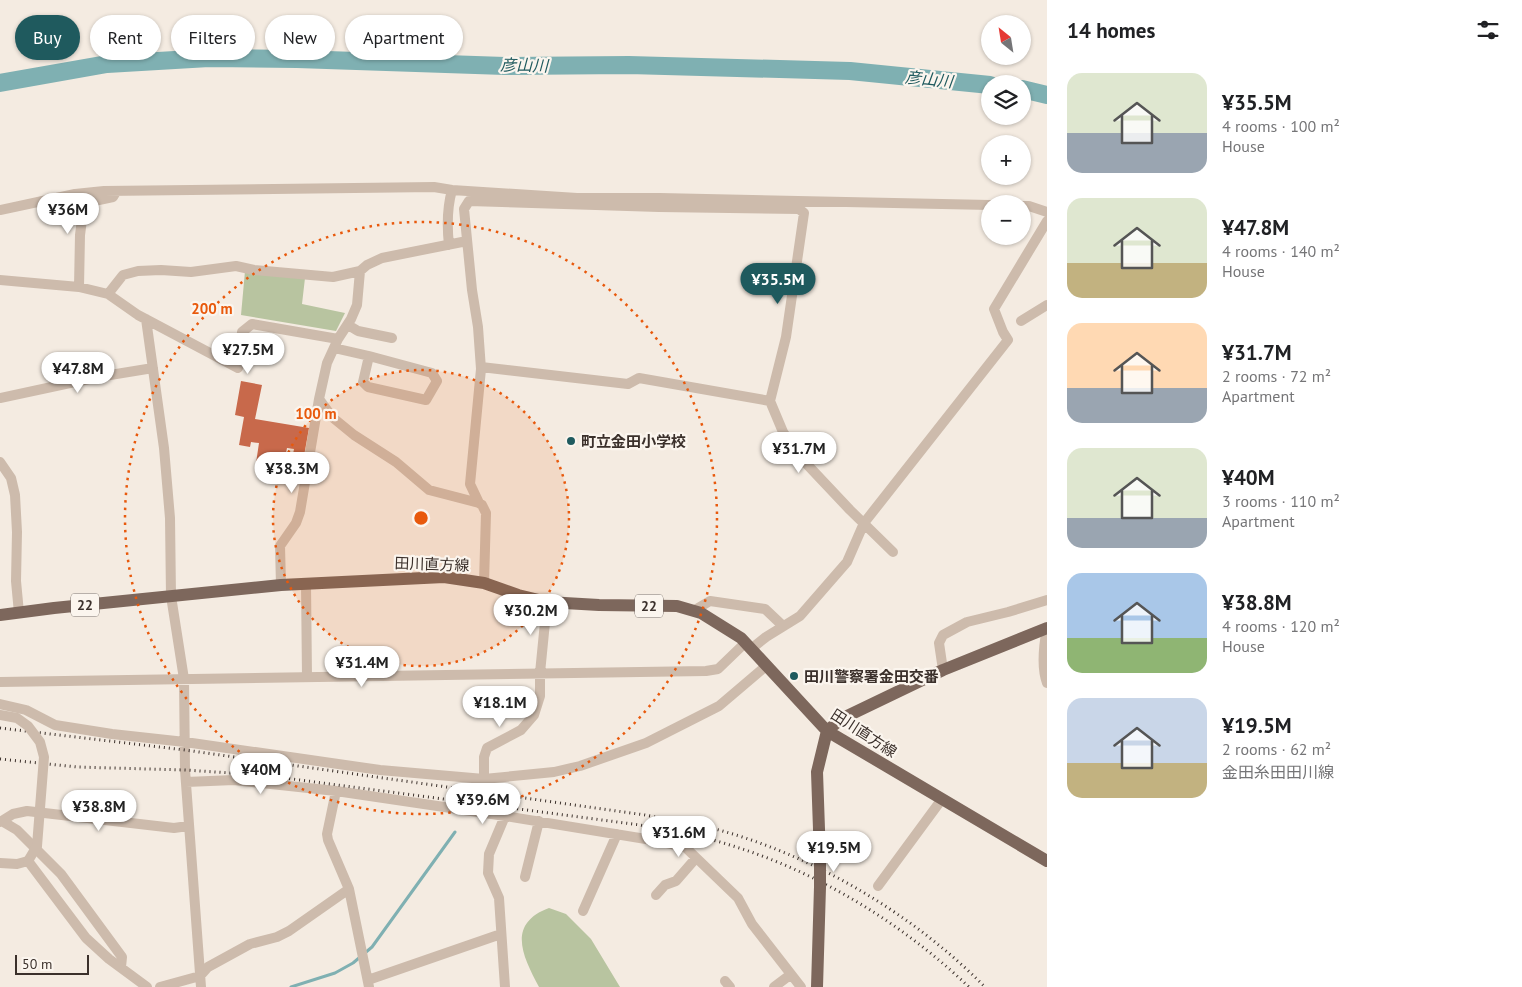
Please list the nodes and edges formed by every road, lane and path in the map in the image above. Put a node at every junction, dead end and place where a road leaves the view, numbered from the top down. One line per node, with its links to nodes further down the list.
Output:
1 (452, 190): 2 (street); 4 (street); 12 (street)
2 (116, 191): 3 (street); 5 (street)
3 (53, 199): 5 (street); 8 (street)
4 (698, 203): 6 (street); 11 (street); 28 (street)
5 (80, 204): 15 (street)
6 (981, 205)
7 (1031, 206): 9 (street)
8 (0, 210)
9 (1047, 212)
10 (1047, 221): 31 (street)
11 (467, 241): 12 (street); 24 (street)
12 (449, 245): 13 (street)
13 (360, 271): 16 (street); 20 (street)
14 (0, 280): 15 (street)
15 (79, 287): 16 (street)
16 (108, 294): 18 (street)
17 (1047, 305): 19 (street)
18 (146, 319): 22 (street); 25 (street)
19 (1021, 321)
20 (348, 324): 21 (street); 22 (street)
21 (392, 338)
22 (336, 344): 23 (street); 27 (street)
23 (369, 356): 23 (street)
24 (481, 367): 28 (street); 30 (street)
25 (153, 368): 26 (street); 36 (street)
26 (0, 398)
27 (319, 399): 30 (street); 35 (street)
28 (770, 401): 31 (street)
29 (0, 462): 40 (street)
30 (479, 503): 33 (street)
31 (864, 523): 32 (street); 42 (street)
32 (894, 552)
33 (484, 583): 34 (main road, 田川直方線 / 22); 38 (main road, 田川直方線 / 22)
34 (306, 584): 35 (main road, 田川直方線 / 22); 48 (street)
35 (281, 585): 36 (main road, 田川直方線 / 22)
36 (171, 596): 40 (main road, 田川直方線 / 22); 49 (street)
37 (1047, 600): 46 (street)
38 (547, 602): 39 (main road, 田川直方線 / 22); 47 (street)
39 (693, 611): 42 (street); 44 (main road, 田川直方線 / 22)
40 (19, 613): 41 (main road, 田川直方線 / 22)
41 (0, 615)
42 (783, 626): 44 (street)
43 (1047, 628): 46 (main road); 51 (street)
44 (748, 646): 45 (main road, 田川直方線 / 22); 47 (street)
45 (766, 666): 54 (main road, 田川直方線 / 22); 56 (street)
46 (943, 670): 54 (main road)
47 (540, 673): 48 (street); 56 (street)
48 (307, 677): 49 (street)
49 (184, 679): 50 (street); 55 (street)
50 (0, 682)
51 (1047, 682)
52 (0, 704): 55 (street)
53 (0, 715): 66 (street, bridge)
54 (827, 732): 59 (main road, 田川直方線 / 22); 85 (main road, bridge)
55 (185, 742): 56 (street); 57 (street)
56 (484, 780)
57 (186, 782): 58 (street); 63 (street)
58 (336, 791): 60 (street); 71 (street)
59 (942, 799): 67 (main road, 田川直方線 / 22); 70 (street)
60 (505, 816): 62 (street); 74 (street)
61 (1, 822): 63 (street); 75 (street)
62 (540, 822): 64 (street); 69 (street)
63 (188, 826): 77 (street)
64 (618, 834): 65 (street); 73 (street)
65 (696, 858): 72 (street); 76 (street)
66 (28, 860): 68 (street); 75 (street)
67 (1047, 860)
68 (0, 864)
69 (526, 876)
70 (878, 886)
71 (349, 889): 77 (street); 78 (street)
72 (656, 895)
73 (583, 911)
74 (501, 934): 78 (street); 82 (street)
75 (121, 967): 79 (street)
76 (790, 975): 83 (street); 84 (street)
77 (200, 976): 80 (street); 81 (street)
78 (369, 984)
79 (147, 987)
80 (160, 987)
81 (201, 987)
82 (505, 987)
83 (774, 987)
84 (801, 987)
85 (817, 987)

